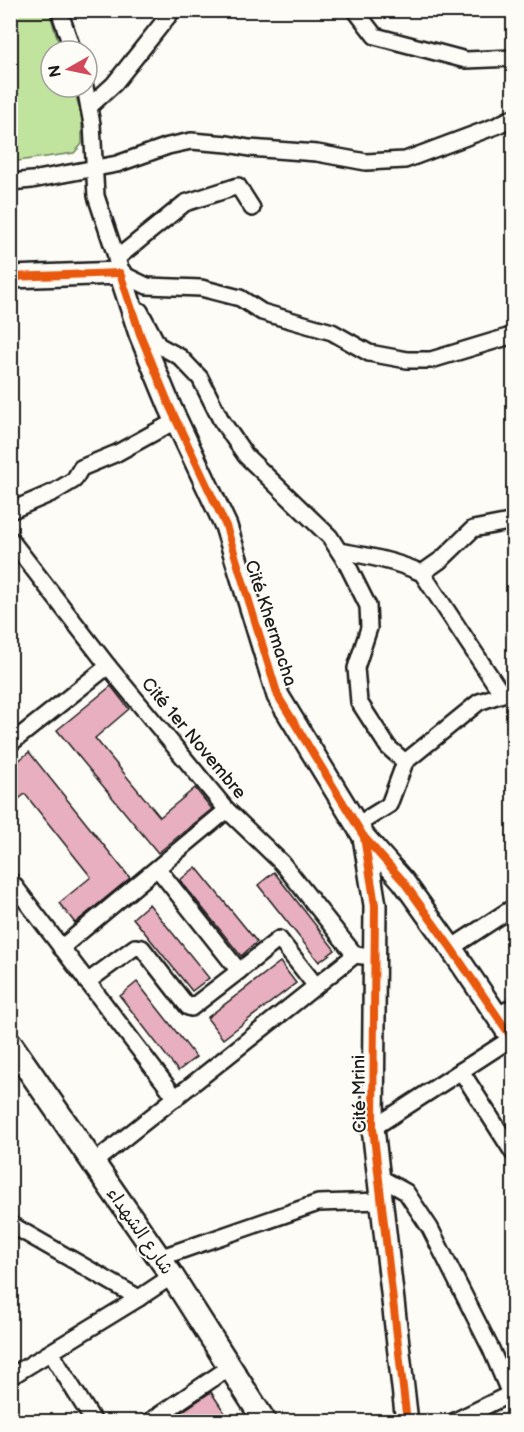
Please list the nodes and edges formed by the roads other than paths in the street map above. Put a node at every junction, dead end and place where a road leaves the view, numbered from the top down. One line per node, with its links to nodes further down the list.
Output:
1 (59, 10): 4 (street)
2 (173, 10): 7 (street)
3 (355, 10): 5 (street)
4 (69, 39)
5 (513, 57)
6 (87, 99): 7 (street)
7 (89, 108): 9 (street)
8 (513, 117): 9 (street)
9 (94, 168): 10 (street); 12 (street)
10 (10, 182)
11 (252, 208): 12 (street)
12 (118, 266): 13 (street); 14 (street); 15 (street, Cité Khermacha); 19 (street)
13 (10, 277)
14 (513, 335)
15 (177, 420): 16 (street); 26 (street, Cité Khermacha)
16 (10, 510)
17 (513, 521): 20 (street)
18 (10, 539): 21 (street, Cité 1er Novembre)
19 (339, 551): 20 (street); 24 (street)
20 (422, 573): 22 (street)
21 (108, 666): 23 (street); 25 (street, Cité 1er Novembre)
22 (508, 692): 24 (street)
23 (10, 744)
24 (405, 762): 26 (street)
25 (228, 810): 27 (street); 32 (street, Cité 1er Novembre)
26 (361, 831): 31 (street, Cité Khermacha); 32 (street, Cité Mrini)
27 (158, 869): 30 (street); 33 (street)
28 (10, 880): 30 (street)
29 (513, 907): 31 (street)
30 (61, 948): 34 (street)
31 (451, 948): 36 (street, Cité Khermacha)
32 (364, 956): 35 (street); 41 (street, Cité Mrini)
33 (239, 971): 34 (street); 35 (street)
34 (87, 982): 40 (street)
35 (316, 986): 40 (street)
36 (505, 1011): 37 (street, Cité Khermacha)
37 (513, 1040): 39 (street)
38 (10, 1043): 43 (main road, شارع الشهداء)
39 (461, 1071): 41 (street); 42 (street)
40 (176, 1098): 43 (street)
41 (373, 1128): 44 (street, Cité Mrini)
42 (513, 1154)
43 (93, 1163): 47 (main road, شارع الشهداء)
44 (379, 1177): 45 (street, Cité Mrini); 57 (street)
45 (381, 1201): 47 (street); 56 (street, Cité Mrini)
46 (10, 1224): 49 (street)
47 (159, 1258): 48 (main road, شارع الشهداء)
48 (172, 1276): 49 (street); 51 (main road, شارع الشهداء)
49 (139, 1298): 50 (street)
50 (51, 1353): 52 (street); 53 (street)
51 (230, 1367): 54 (street); 55 (main road, شارع الشهداء)
52 (10, 1377)
53 (94, 1422)
54 (149, 1422)
55 (265, 1422)
56 (407, 1422)
57 (453, 1422)

